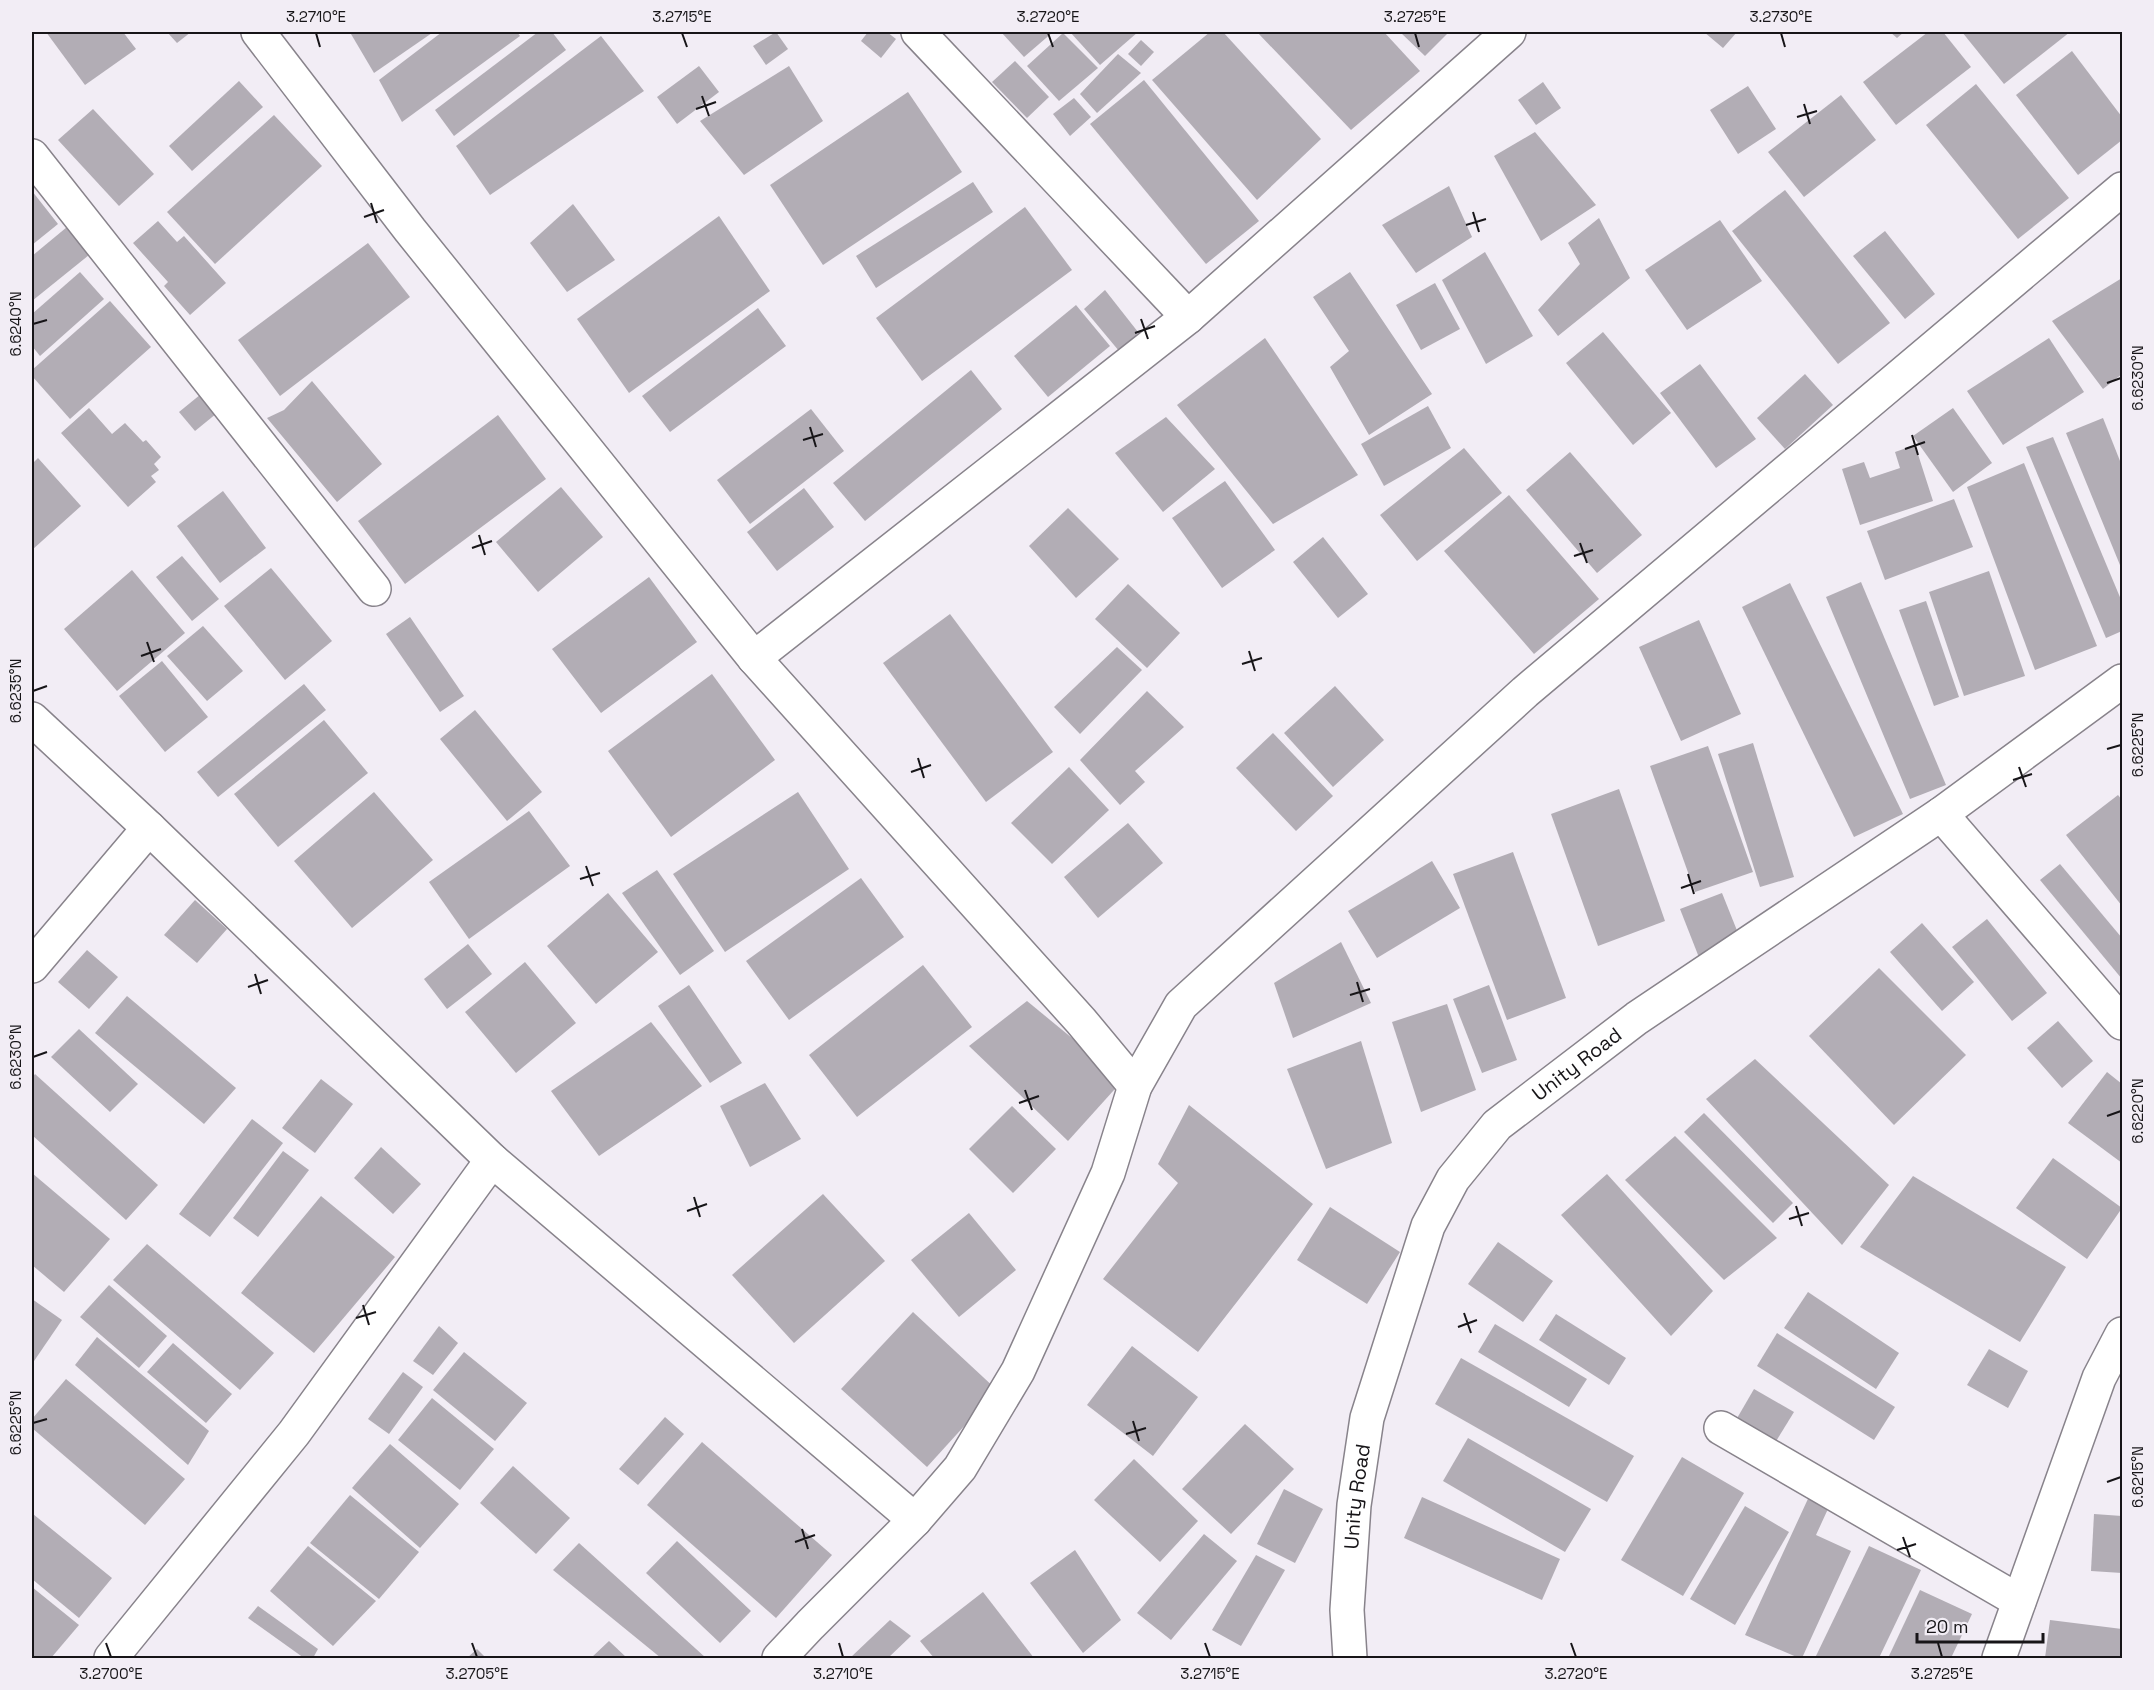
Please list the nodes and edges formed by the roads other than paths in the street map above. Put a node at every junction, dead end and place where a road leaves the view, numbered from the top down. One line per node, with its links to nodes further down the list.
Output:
1 (258, 32): 8 (street)
2 (918, 32): 6 (street)
3 (1509, 32): 6 (street)
4 (32, 156): 7 (street)
5 (2122, 189): 15 (street)
6 (1188, 317): 8 (street)
7 (374, 589)
8 (754, 658): 15 (street)
9 (2122, 681): 11 (street, Unity Road)
10 (32, 719): 12 (street)
11 (1941, 814): 14 (street); 23 (street, Unity Road)
12 (149, 828): 13 (street); 16 (street)
13 (32, 966)
14 (2122, 1023)
15 (1135, 1086): 19 (street)
16 (492, 1160): 19 (street); 21 (street)
17 (2122, 1334): 20 (street)
18 (1721, 1428): 20 (street)
19 (915, 1520): 22 (street)
20 (2019, 1601): 24 (street)
21 (111, 1659)
22 (779, 1659)
23 (1350, 1659)
24 (1999, 1659)

